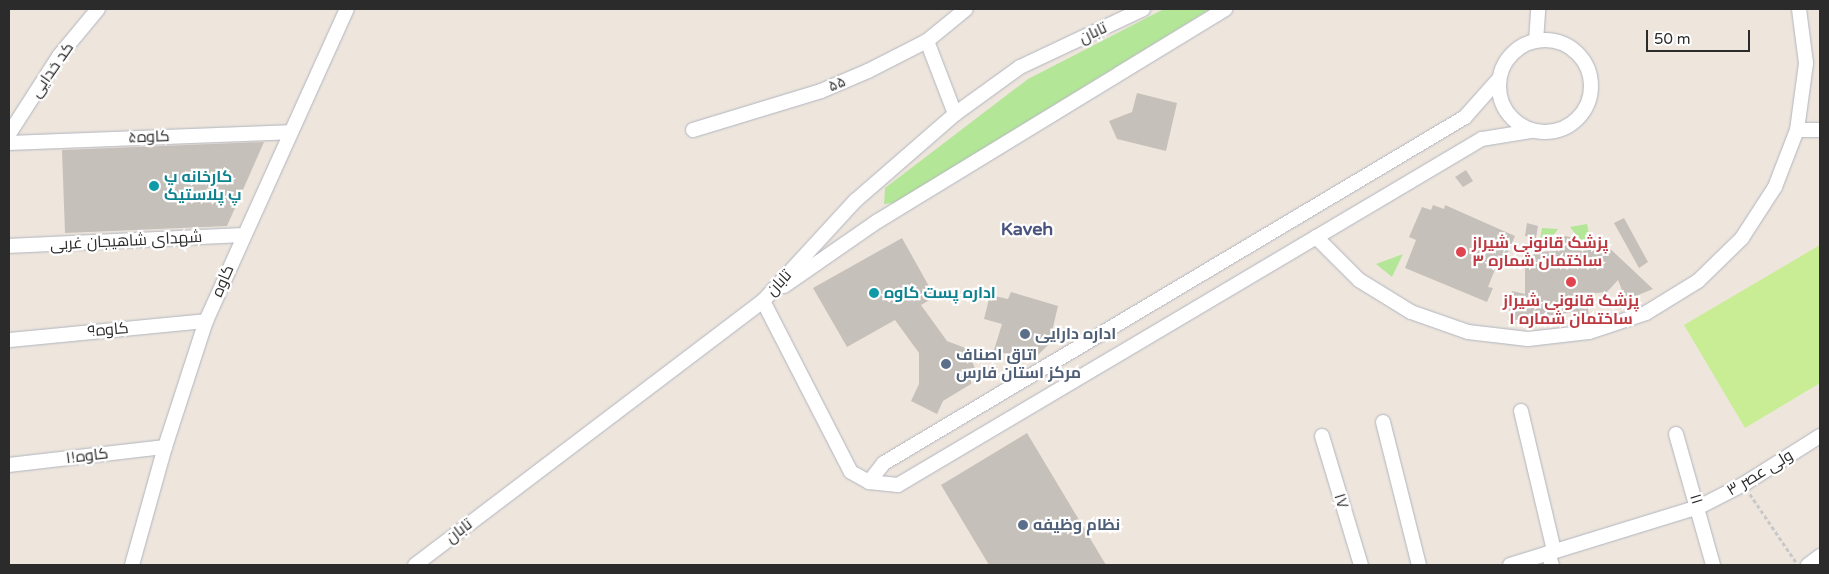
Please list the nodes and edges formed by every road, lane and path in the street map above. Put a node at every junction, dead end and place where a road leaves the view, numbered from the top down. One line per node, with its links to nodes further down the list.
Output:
1 (98, 9): 17 (street, کد خدایی)
2 (347, 9): 16 (street, کاوه)
3 (966, 9): 8 (street, ۵۵)
4 (1143, 9): 11 (street, تابان)
5 (1225, 9): 22 (street)
6 (1538, 9): 9 (street)
7 (1798, 9): 13 (street)
8 (928, 41): 11 (street); 12 (street, ۵۵)
9 (1536, 41): 10 (street); 15 (street)
10 (1498, 80): 15 (street); 32 (street)
11 (955, 114): 22 (street, تابان)
12 (693, 130)
13 (1797, 130): 14 (street); 20 (street)
14 (1820, 130)
15 (1530, 131): 20 (street)
16 (289, 132): 18 (street, کاوه۵); 19 (street, کاوه)
17 (9, 134)
18 (9, 143)
19 (242, 235): 21 (street, شهدای شاهیجان غربی); 23 (street, کاوه)
20 (1316, 237): 32 (street)
21 (9, 246)
22 (763, 301): 32 (street); 38 (street, تابان)
23 (206, 321): 24 (street, کاوه۹); 30 (street, کاوه)
24 (9, 340)
25 (1521, 411): 35 (street)
26 (1383, 422): 40 (street)
27 (1676, 434): 34 (street, ۱۱)
28 (1322, 436): 39 (street, ۱۷)
29 (1820, 436): 33 (street, ولی عصر ۳)
30 (165, 447): 31 (street, کاوه۱۱); 37 (street, کاوه)
31 (9, 465)
32 (869, 482)
33 (1744, 484): 34 (street, ولی عصر ۳); 43 (path)
34 (1699, 507): 35 (street, ولی عصر ۳); 42 (street, ۱۱)
35 (1551, 556): 41 (street, ولی عصر ۳)
36 (1820, 556): 44 (street)
37 (132, 565)
38 (414, 565)
39 (1360, 565)
40 (1419, 565)
41 (1510, 565)
42 (1713, 565)
43 (1798, 565)
44 (1808, 565)

